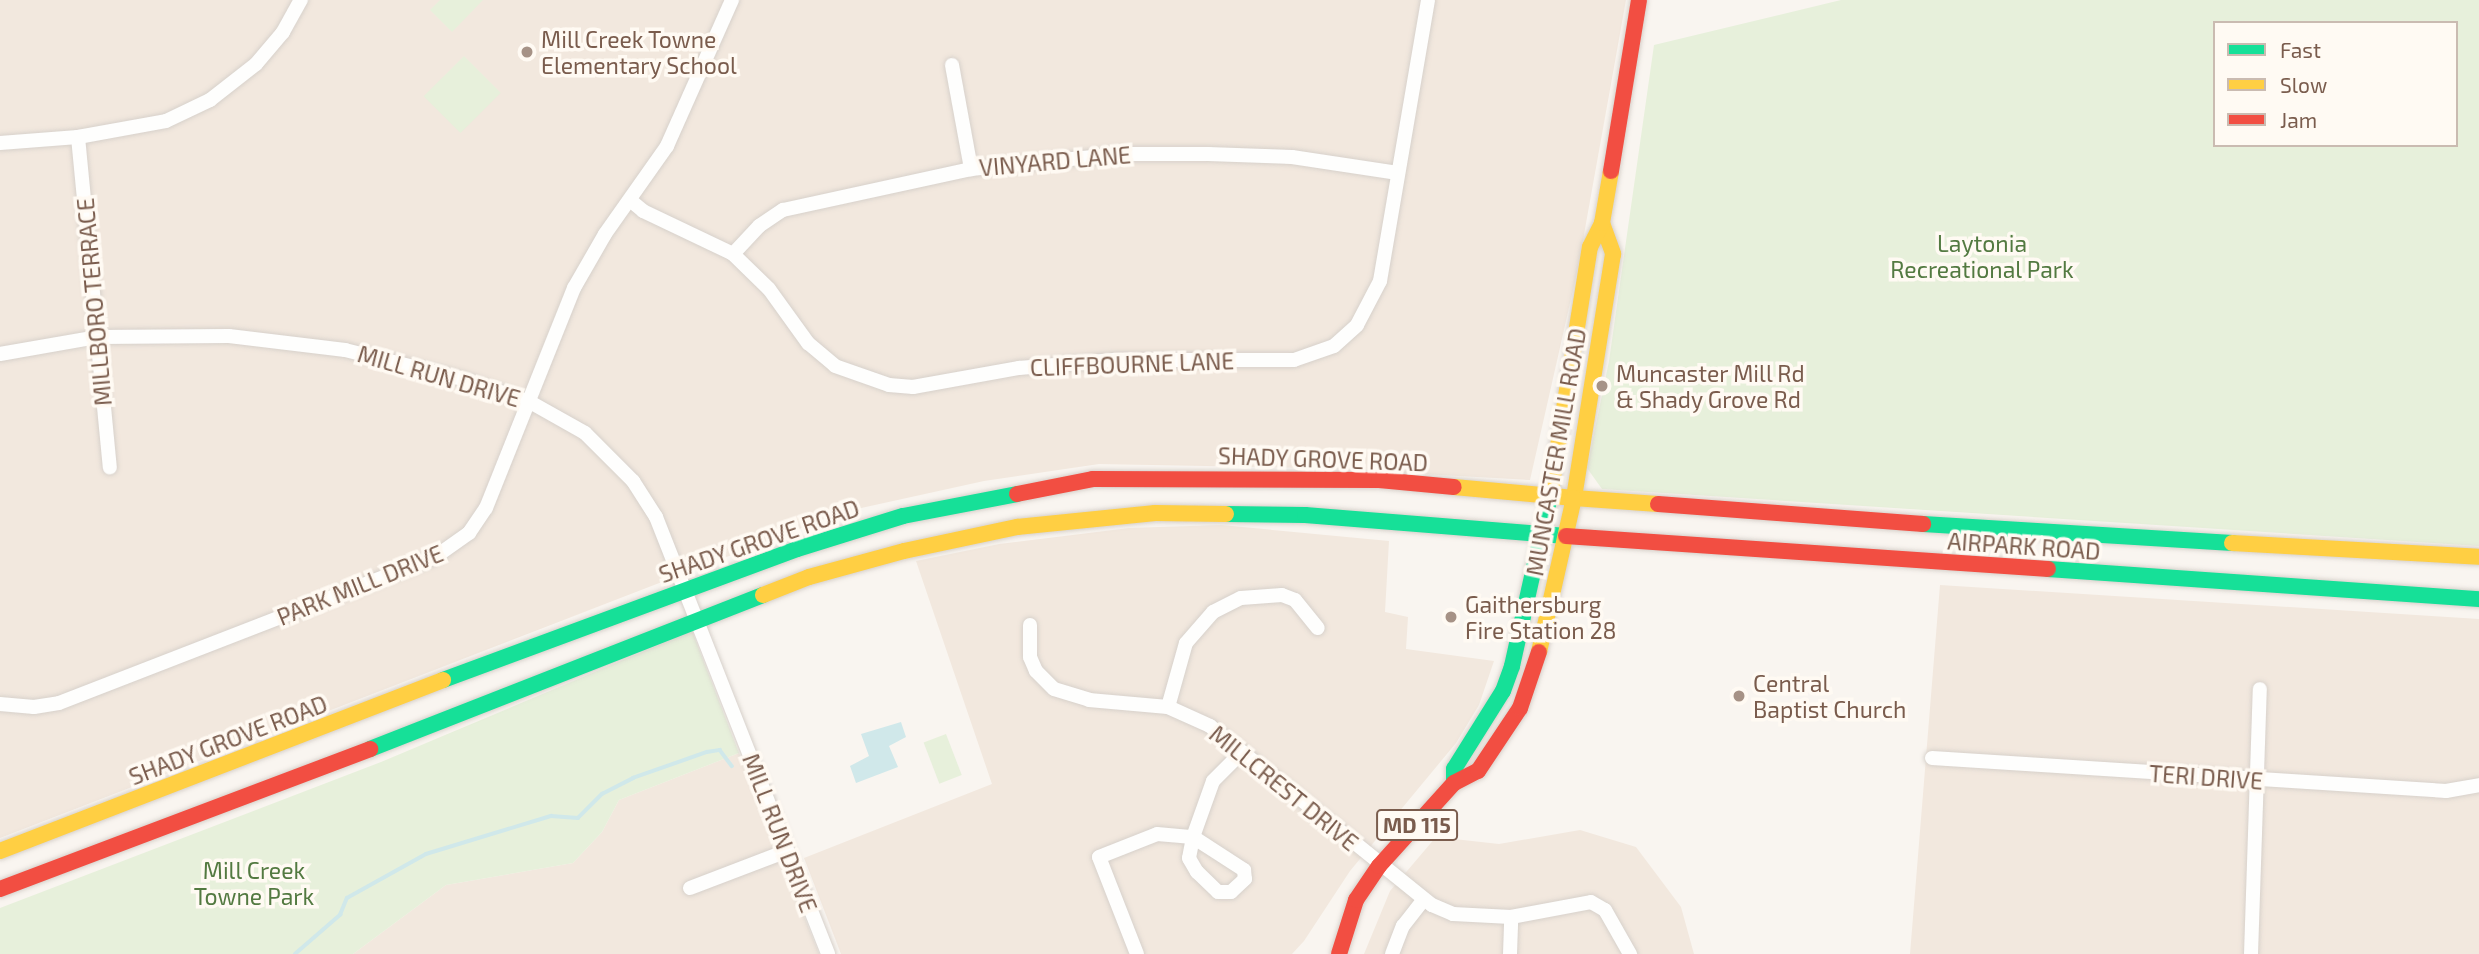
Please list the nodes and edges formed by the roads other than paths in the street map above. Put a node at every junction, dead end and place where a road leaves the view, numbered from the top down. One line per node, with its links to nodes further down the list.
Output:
1 (301, 0): 6 (street)
2 (732, 0): 10 (street, PARK MILL DRIVE)
3 (1428, 0): 9 (street, CLIFFBOURNE LANE)
4 (1639, 0): 11 (main road, MUNCASTER MILL ROAD / MD 115)
5 (952, 65): 8 (street)
6 (78, 137): 7 (street); 13 (street, MILLBORO TERRACE)
7 (0, 143)
8 (971, 169): 9 (street, VINYARD LANE); 12 (street, VINYARD LANE)
9 (1398, 173): 12 (street, CLIFFBOURNE LANE)
10 (630, 200): 12 (street, CLIFFBOURNE LANE); 15 (street, PARK MILL DRIVE)
11 (1602, 223): 17 (main road, MUNCASTER MILL ROAD / MD 115); 18 (main road, MUNCASTER MILL ROAD / MD 115)
12 (733, 254)
13 (97, 337): 14 (street, MILL RUN DRIVE); 15 (street, MILL RUN DRIVE); 16 (street, MILLBORO TERRACE)
14 (0, 354)
15 (530, 402): 22 (street, MILL RUN DRIVE); 28 (street, PARK MILL DRIVE)
16 (110, 467)
17 (1550, 496): 18 (main road, SHADY GROVE ROAD); 19 (main road, MUNCASTER MILL ROAD / MD 115); 22 (main road, SHADY GROVE ROAD)
18 (1574, 498): 20 (main road, MUNCASTER MILL ROAD / MD 115); 21 (main road, AIRPARK ROAD)
19 (1541, 534): 20 (main road); 24 (main road); 33 (main road, MUNCASTER MILL ROAD / MD 115)
20 (1566, 536): 23 (main road, AIRPARK ROAD); 33 (main road, MUNCASTER MILL ROAD / MD 115)
21 (2479, 556)
22 (686, 591): 24 (street, MILL RUN DRIVE); 35 (main road, SHADY GROVE ROAD)
23 (2479, 599)
24 (697, 620): 36 (street, MILL RUN DRIVE); 39 (main road)
25 (1030, 625): 29 (street, MILLCREST DRIVE)
26 (1318, 628): 29 (street)
27 (2260, 689): 32 (street)
28 (0, 704)
29 (1168, 706): 30 (street, MILLCREST DRIVE)
30 (1242, 752): 37 (street, MILLCREST DRIVE); 43 (street)
31 (1932, 758): 32 (street, TERI DRIVE)
32 (2254, 780): 34 (street, TERI DRIVE); 48 (street)
33 (1454, 783): 37 (main road, MUNCASTER MILL ROAD / MD 115)
34 (2479, 785)
35 (0, 851)
36 (788, 851): 38 (street); 42 (street, MILL RUN DRIVE)
37 (1379, 866): 40 (street, MILLCREST DRIVE); 44 (main road, MUNCASTER MILL ROAD / MD 115)
38 (690, 888)
39 (0, 889)
40 (1423, 900): 41 (street, MILLCREST DRIVE); 45 (street)
41 (1511, 917): 46 (street); 47 (street, MILLCREST DRIVE)
42 (828, 954)
43 (1137, 954)
44 (1339, 954)
45 (1392, 954)
46 (1510, 954)
47 (1630, 954)
48 (2251, 954)

